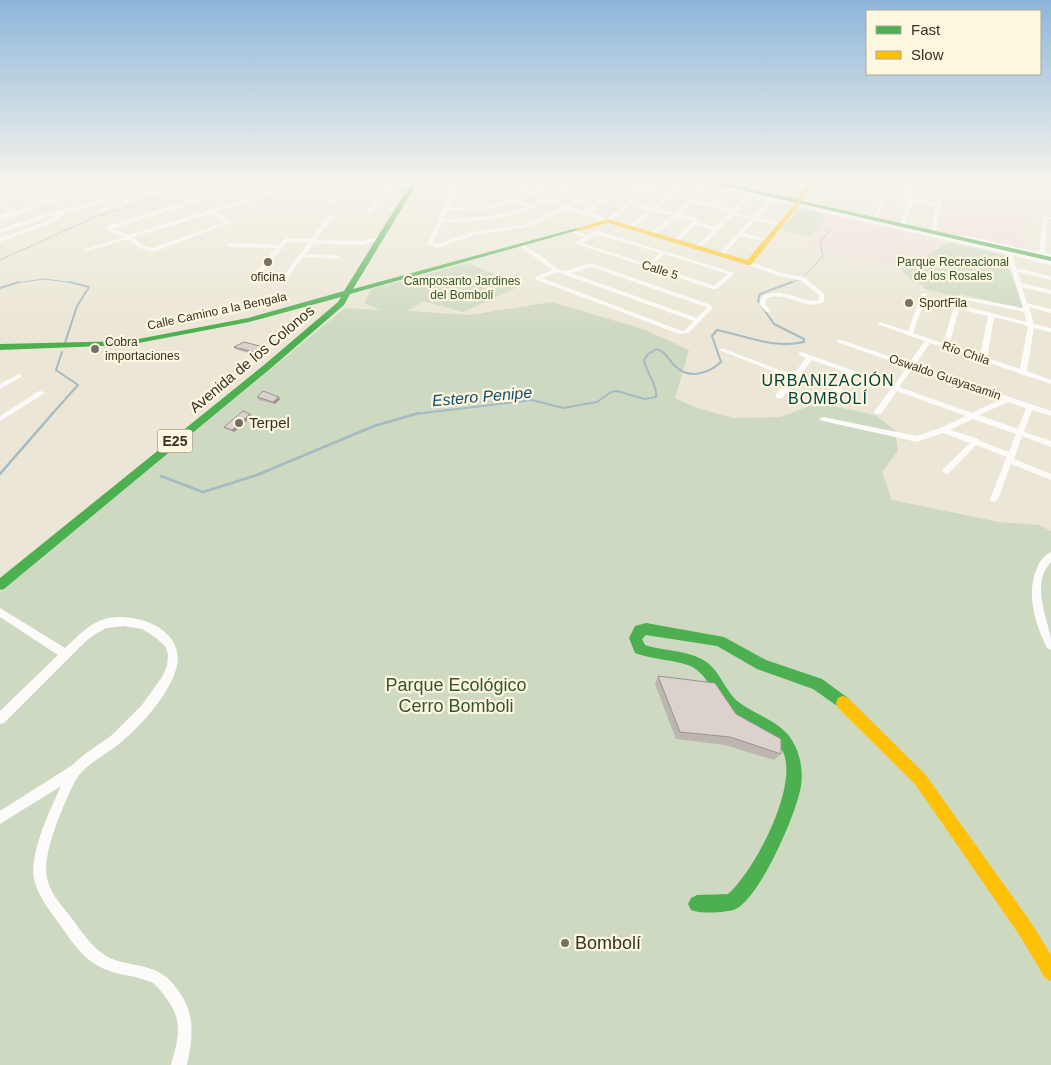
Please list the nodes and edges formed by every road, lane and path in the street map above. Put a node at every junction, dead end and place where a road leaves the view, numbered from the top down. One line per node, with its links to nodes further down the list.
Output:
1 (716, 229): 37 (street)
2 (28, 230): 27 (street)
3 (110, 230): 25 (street)
4 (151, 230): 25 (street)
5 (208, 230): 25 (street)
6 (322, 230): 28 (street)
7 (387, 230): 32 (main road, Avenida de los Colonos / E25)
8 (437, 230): 34 (street)
9 (508, 230): 20 (street)
10 (576, 230): 21 (main road, Calle Camino a la Bengala)
11 (636, 230): 23 (main road)
12 (657, 230): 23 (street)
13 (687, 230): 29 (street)
14 (745, 230): 24 (street)
15 (776, 230): 30 (main road)
16 (911, 230): 40 (street)
17 (924, 230): 43 (main road)
18 (934, 230): 43 (street)
19 (1044, 230): 22 (street); 43 (street)
20 (502, 231): 34 (street)
21 (571, 231): 26 (street); 35 (main road, Calle Camino a la Bengala)
22 (1051, 231)
23 (652, 234): 29 (main road)
24 (741, 234): 30 (street); 41 (street)
25 (129, 237): 38 (street)
26 (589, 237): 39 (street); 47 (street, Calle 5)
27 (0, 240)
28 (315, 240): 31 (street); 36 (street); 42 (street)
29 (676, 240): 37 (main road)
30 (767, 241): 45 (main road)
31 (361, 244): 32 (street); 32 (street)
32 (378, 244): 56 (main road, Avenida de los Colonos / E25)
33 (230, 245): 36 (street)
34 (432, 245)
35 (522, 245): 49 (street); 56 (main road, Calle Camino a la Bengala)
36 (280, 247): 50 (street)
37 (699, 247): 41 (main road)
38 (86, 250)
39 (664, 252): 47 (street); 47 (street, Calle 5)
40 (1009, 253): 46 (street); 48 (street)
41 (722, 254): 45 (main road)
42 (303, 255): 44 (street); 52 (street)
43 (1048, 256)
44 (337, 257)
45 (748, 263): 60 (street)
46 (1051, 263)
47 (648, 266)
48 (1013, 269): 53 (street); 54 (street)
49 (557, 270): 51 (street); 64 (street)
50 (259, 272)
51 (566, 273): 64 (street); 64 (street)
52 (288, 275)
53 (1051, 278)
54 (1018, 284): 55 (street); 58 (street)
55 (1051, 292)
56 (347, 294): 72 (main road, Calle Camino a la Bengala); 104 (main road, Avenida de los Colonos / E25)
57 (924, 294): 68 (street)
58 (1024, 304): 61 (street); 62 (street)
59 (956, 306): 61 (street); 63 (street); 71 (street)
60 (768, 311)
61 (1027, 311): 66 (street)
62 (1051, 311)
63 (991, 315): 66 (street); 76 (street)
64 (698, 320)
65 (880, 324): 68 (street, Río Chila)
66 (1031, 325): 67 (street); 79 (street)
67 (1051, 330)
68 (910, 334): 70 (street, Río Chila)
69 (839, 340): 77 (street, Oswaldo Guayasamin)
70 (929, 340): 71 (street, Río Chila); 77 (street)
71 (945, 346): 76 (street, Río Chila)
72 (0, 347)
73 (722, 350): 81 (street)
74 (801, 354): 75 (street)
75 (811, 357): 78 (street); 81 (street)
76 (983, 359): 79 (street, Río Chila)
77 (913, 366): 84 (street); 87 (street, Oswaldo Guayasamin)
78 (849, 372): 84 (street); 88 (street)
79 (1023, 372): 82 (street, Río Chila)
80 (19, 376): 83 (street)
81 (795, 378): 86 (street)
82 (1051, 382)
83 (0, 388)
84 (896, 388): 90 (street); 92 (street)
85 (41, 393): 93 (street)
86 (779, 396)
87 (1007, 399): 89 (street, Oswaldo Guayasamin); 92 (street)
88 (828, 404)
89 (1030, 407): 91 (street, Oswaldo Guayasamin); 96 (street)
90 (878, 412)
91 (1051, 414)
92 (972, 416): 95 (street); 96 (street)
93 (0, 419)
94 (823, 419): 95 (street)
95 (944, 430): 97 (street)
96 (1019, 433): 98 (street); 99 (street)
97 (976, 441): 99 (street); 100 (street)
98 (1051, 444)
99 (1009, 458): 101 (street); 102 (street)
100 (946, 472)
101 (1051, 477)
102 (994, 499)
103 (1051, 556): 108 (street)
104 (13, 573): 105 (main road); 106 (main road, Avenida de los Colonos / E25)
105 (0, 576)
106 (0, 585)
107 (0, 612): 109 (street)
108 (1051, 645)
109 (66, 654): 110 (street); 111 (street)
110 (0, 719)
111 (73, 771): 112 (street); 115 (street)
112 (0, 818)
113 (697, 904): 114 (main road)
114 (1051, 972)
115 (179, 1065)

